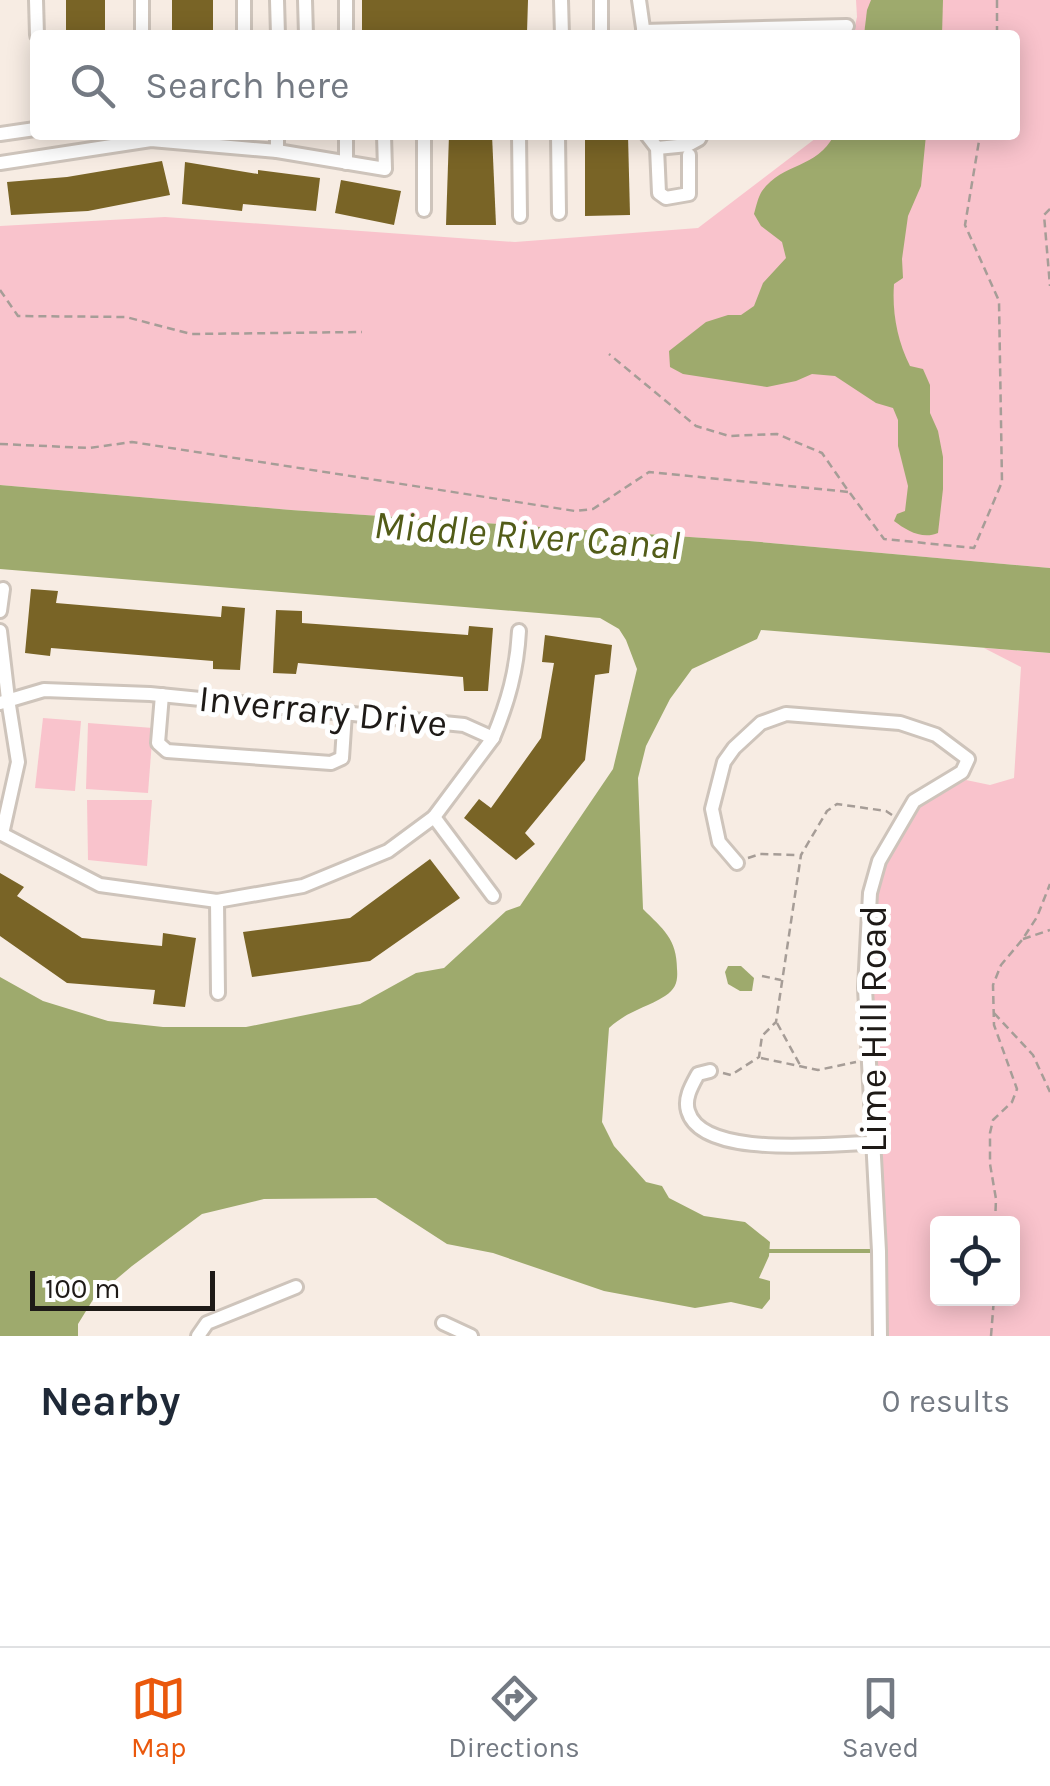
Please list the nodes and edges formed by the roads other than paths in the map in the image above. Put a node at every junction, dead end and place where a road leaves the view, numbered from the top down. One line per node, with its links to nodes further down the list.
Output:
1 (36, 0): 11 (street)
2 (142, 0): 12 (street)
3 (244, 0): 13 (street)
4 (277, 0): 14 (street)
5 (305, 0): 15 (street)
6 (346, 0): 16 (street)
7 (561, 0): 17 (street)
8 (601, 0): 18 (street)
9 (639, 0): 19 (street)
10 (846, 26): 20 (street)
11 (37, 30)
12 (142, 30)
13 (244, 30)
14 (278, 30)
15 (306, 30)
16 (346, 30)
17 (562, 30)
18 (601, 30)
19 (644, 30)
20 (731, 30)
21 (30, 130): 22 (street)
22 (0, 134)
23 (277, 140): 32 (street)
24 (346, 140): 35 (street)
25 (384, 140): 35 (street)
26 (424, 140): 36 (street)
27 (519, 140): 38 (street)
28 (558, 140): 37 (street)
29 (651, 140): 31 (street)
30 (699, 140): 31 (street)
31 (657, 148): 33 (street)
32 (277, 151): 34 (street); 35 (street)
33 (689, 155)
34 (0, 163)
35 (346, 163)
36 (424, 210)
37 (559, 213)
38 (520, 216)
39 (3, 589): 40 (street)
40 (0, 612)
41 (519, 631): 46 (street)
42 (0, 632): 44 (street)
43 (162, 696): 44 (street, Inverrary Drive); 45 (street, Inverrary Drive); 45 (street)
44 (4, 701): 48 (street, Inverrary Drive)
45 (345, 713): 46 (street, Inverrary Drive)
46 (493, 738): 47 (street, Inverrary Drive)
47 (434, 818): 50 (street); 51 (street, Inverrary Drive)
48 (1, 833): 51 (street, Inverrary Drive)
49 (737, 862): 54 (street, Lime Hill Road)
50 (493, 896)
51 (217, 901): 52 (street)
52 (218, 993)
53 (710, 1071): 54 (street)
54 (872, 1142): 57 (street, Lime Hill Road)
55 (296, 1287): 58 (street)
56 (443, 1322): 59 (street)
57 (878, 1335)
58 (198, 1336)
59 (471, 1336)

